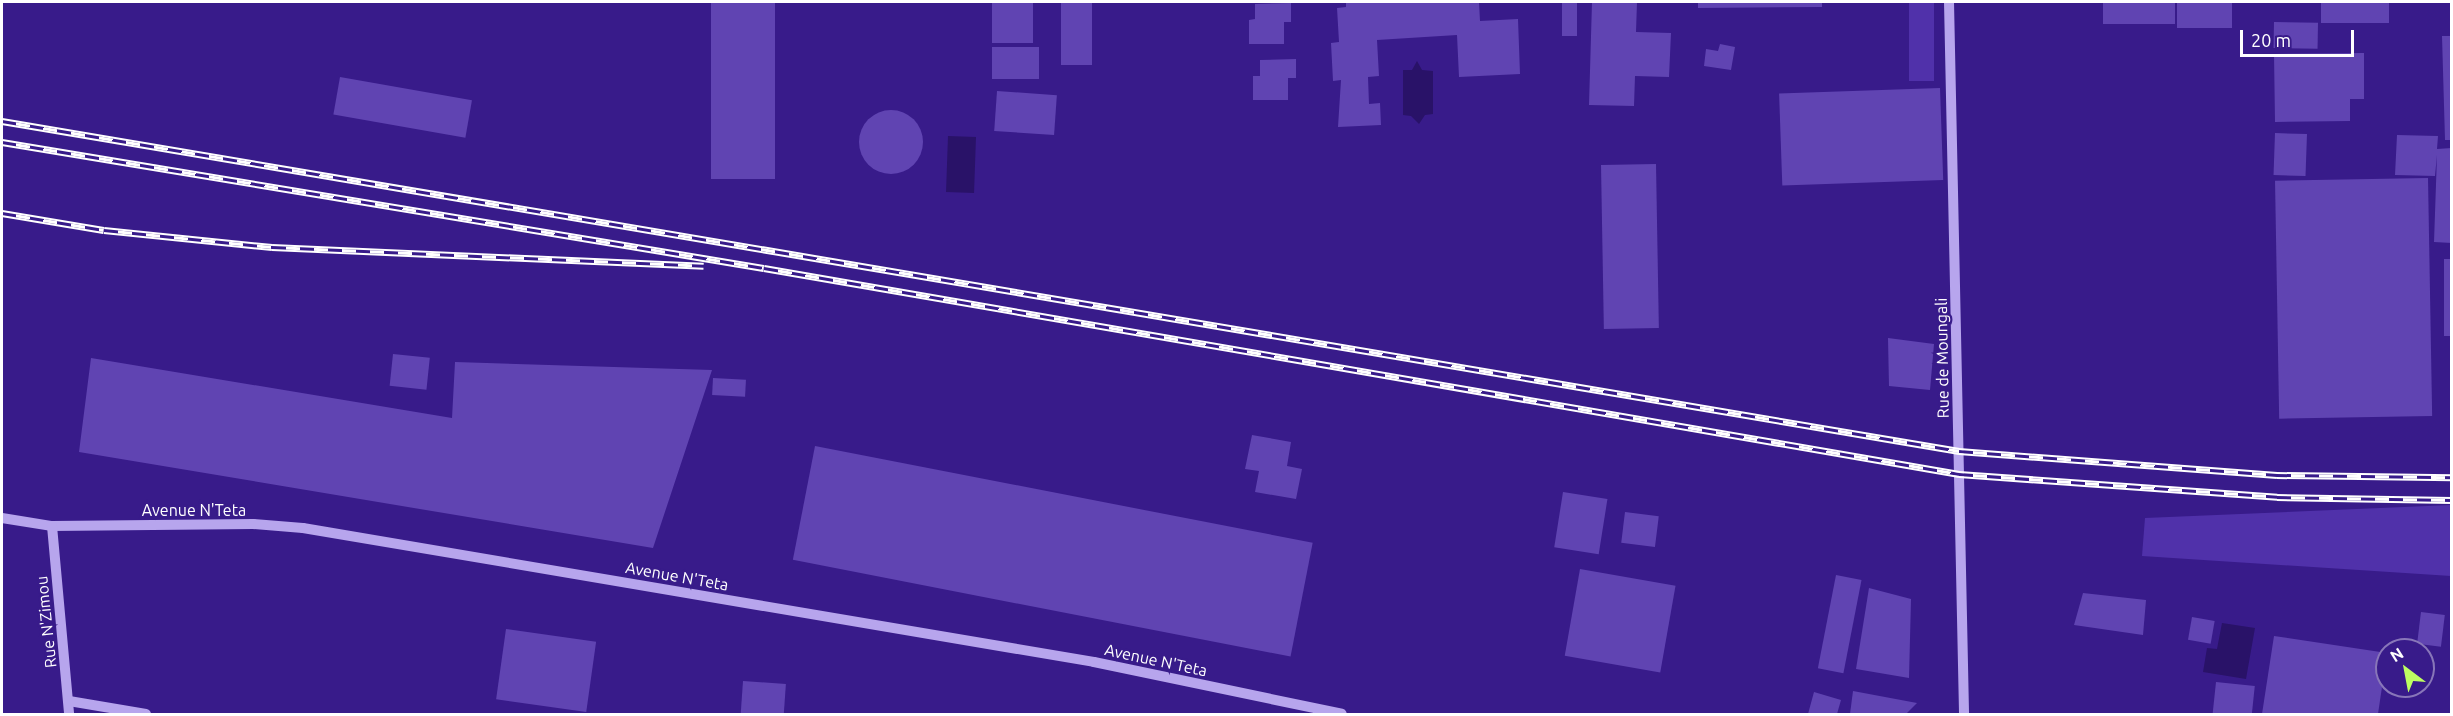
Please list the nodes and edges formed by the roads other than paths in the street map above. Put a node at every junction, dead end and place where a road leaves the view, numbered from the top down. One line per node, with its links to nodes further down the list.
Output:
1 (1949, 2): 8 (street, Rue de Moungali)
2 (2, 518): 3 (street, Avenue N'Teta)
3 (52, 526): 4 (street, Rue N'Zimou); 7 (street, Avenue N'Teta)
4 (69, 701): 5 (street, Rue N'Zimou); 6 (street)
5 (69, 714)
6 (146, 714)
7 (1342, 714)
8 (1964, 714)

